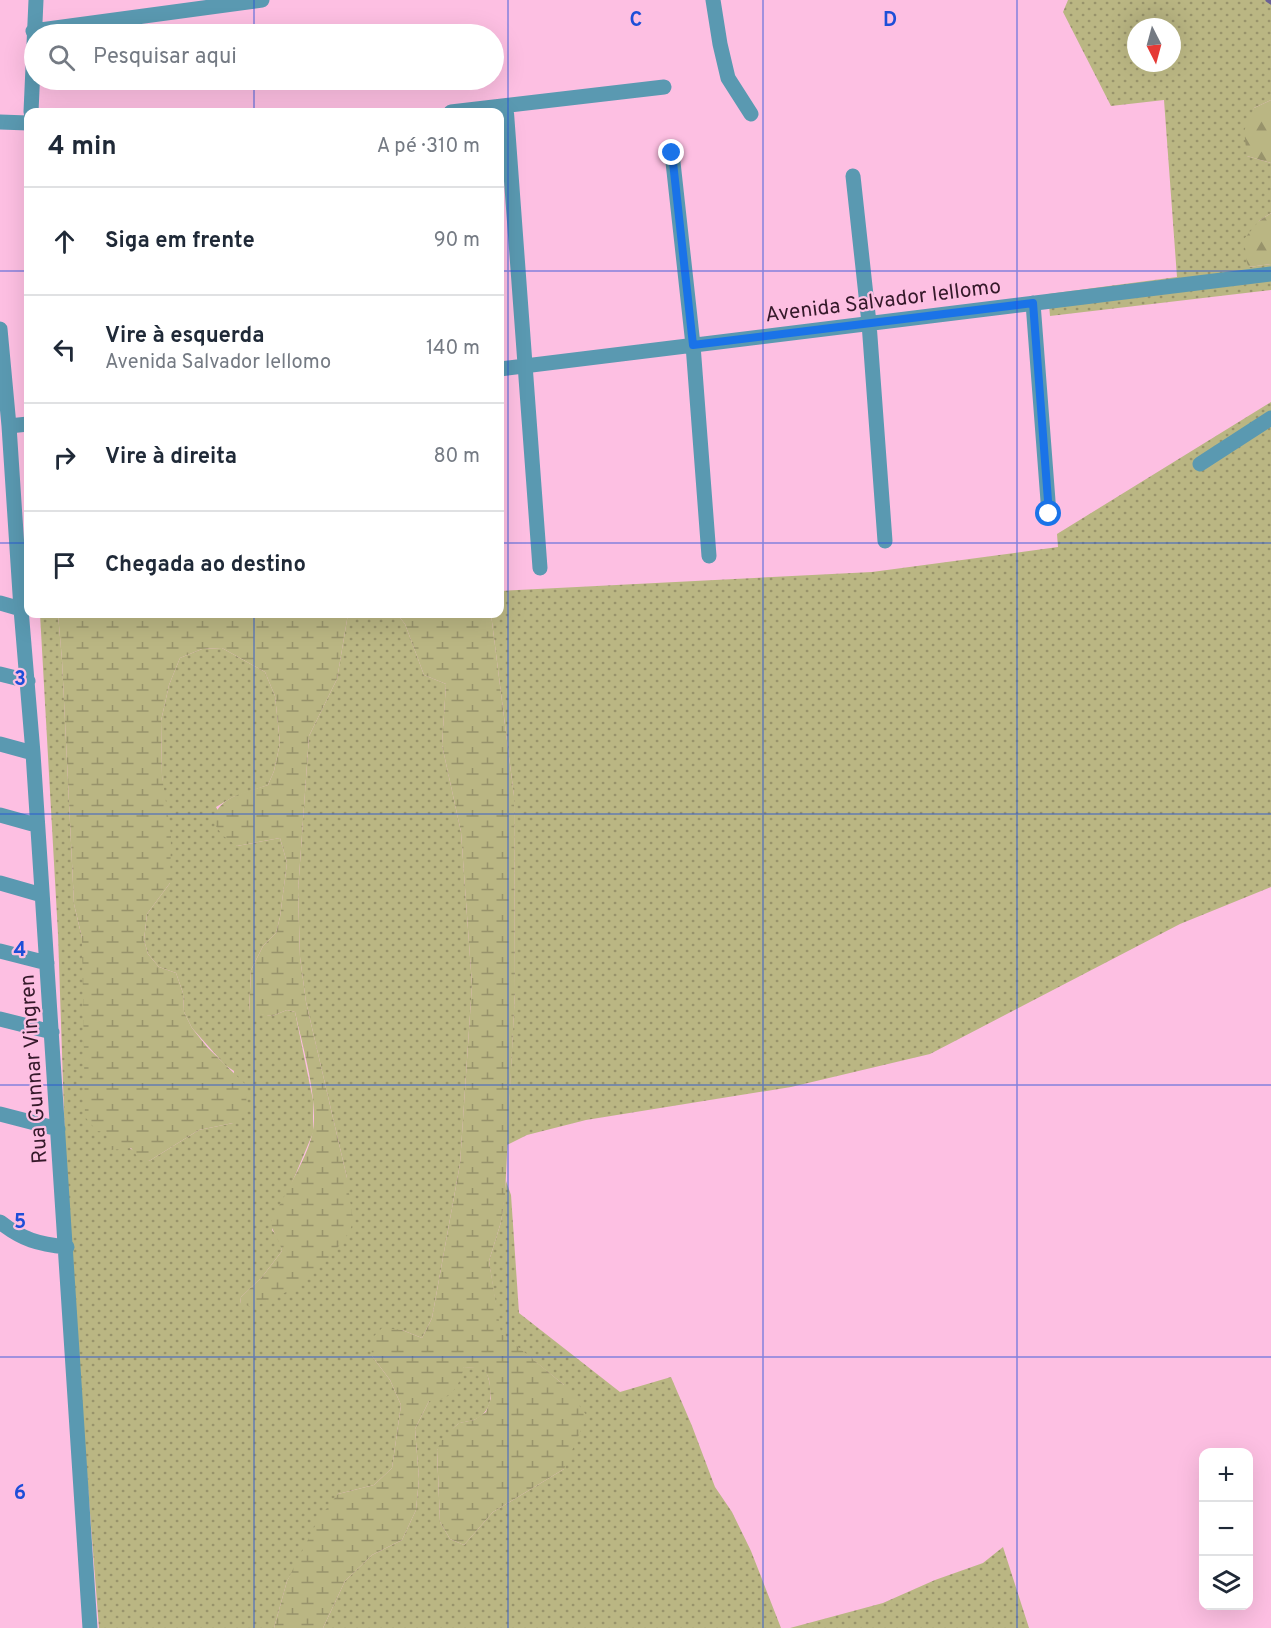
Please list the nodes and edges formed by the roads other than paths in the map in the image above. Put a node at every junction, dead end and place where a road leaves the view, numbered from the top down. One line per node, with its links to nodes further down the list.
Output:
1 (36, 0): 4 (street)
2 (262, 0): 5 (street)
3 (713, 0): 11 (street)
4 (34, 24)
5 (90, 24)
6 (664, 87): 8 (street)
7 (32, 90): 9 (street)
8 (506, 106): 10 (street); 21 (street)
9 (31, 108)
10 (488, 108)
11 (751, 114)
12 (0, 122): 13 (street)
13 (24, 123)
14 (672, 153): 20 (street)
15 (853, 176): 18 (street)
16 (1271, 274): 17 (street, Avenida Salvador Iellomo)
17 (1033, 303): 18 (street, Avenida Salvador Iellomo); 28 (street)
18 (869, 323): 20 (street, Avenida Salvador Iellomo); 31 (street)
19 (0, 333): 25 (street, Rua Gunnar Vingren)
20 (693, 345): 21 (street, Avenida Salvador Iellomo); 32 (street)
21 (526, 365): 22 (street, Avenida Salvador Iellomo); 33 (street)
22 (504, 368)
23 (1271, 417): 26 (street)
24 (24, 424): 25 (street)
25 (9, 426): 27 (street, Rua Gunnar Vingren)
26 (1200, 464)
27 (6, 468): 30 (street, Rua Gunnar Vingren)
28 (1049, 514)
29 (0, 534): 30 (street)
30 (16, 539): 35 (street, Rua Gunnar Vingren)
31 (885, 541)
32 (709, 556)
33 (540, 568)
34 (0, 603): 35 (street)
35 (21, 609): 37 (street, Rua Gunnar Vingren)
36 (0, 674): 37 (street)
37 (28, 681): 39 (street, Rua Gunnar Vingren)
38 (0, 744): 39 (street)
39 (33, 753): 41 (street, Rua Gunnar Vingren)
40 (0, 815): 41 (street)
41 (36, 825): 43 (street, Rua Gunnar Vingren)
42 (0, 883): 43 (street)
43 (42, 895): 45 (street, Rua Gunnar Vingren)
44 (0, 951): 45 (street)
45 (47, 963): 47 (street, Rua Gunnar Vingren)
46 (0, 1019): 47 (street)
47 (52, 1032): 49 (street, Rua Gunnar Vingren)
48 (0, 1114): 49 (street)
49 (58, 1129): 51 (street, Rua Gunnar Vingren)
50 (0, 1221): 51 (street)
51 (67, 1247): 52 (street, Rua Gunnar Vingren)
52 (90, 1628)

